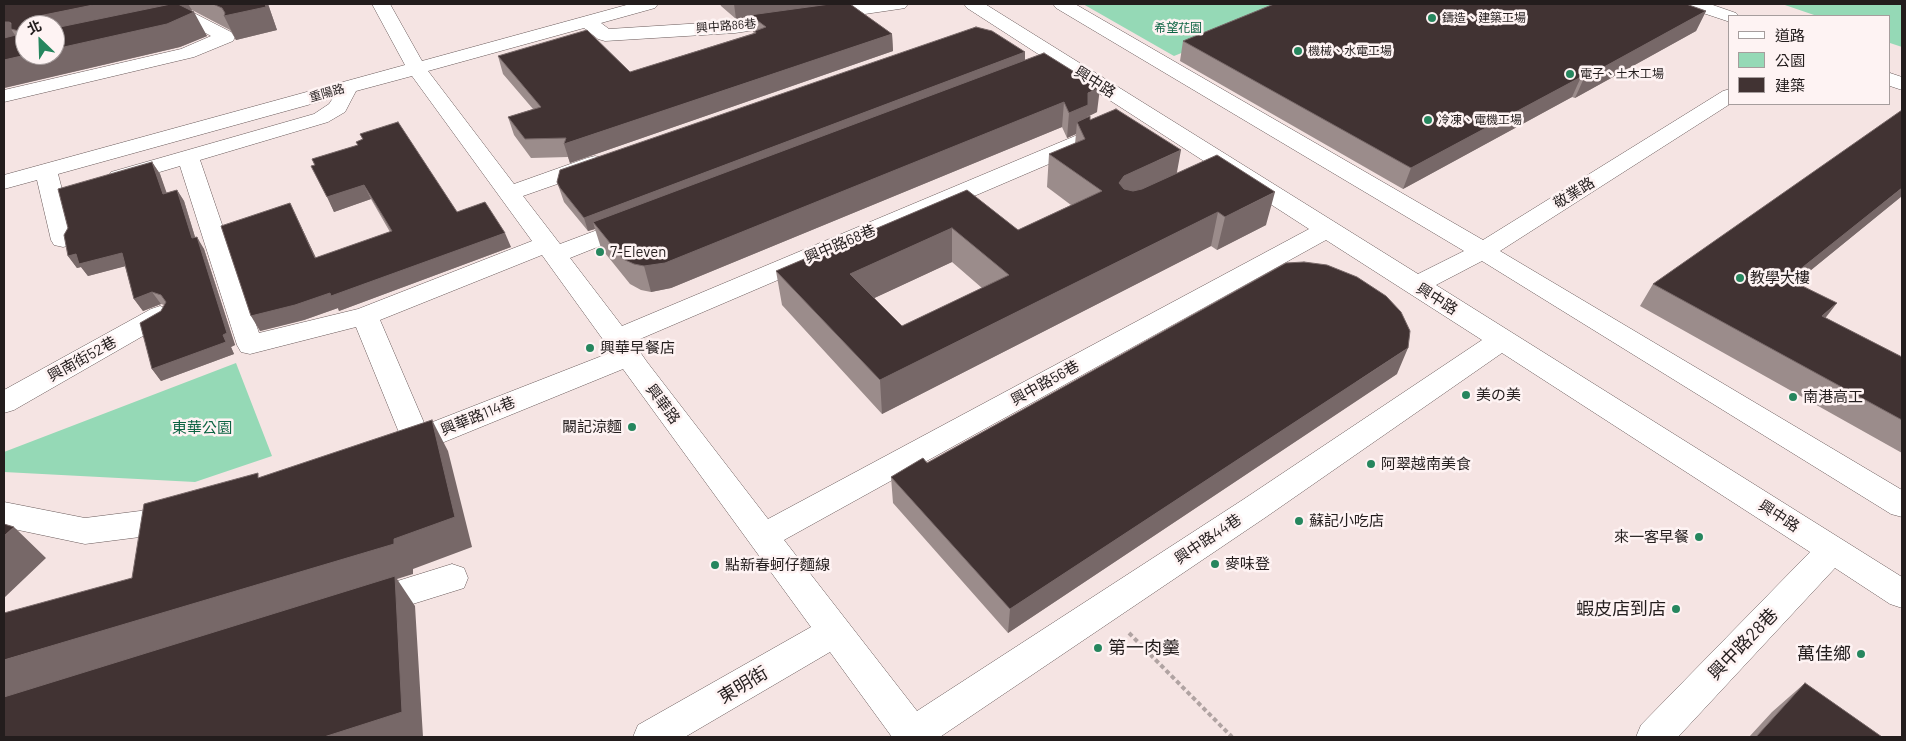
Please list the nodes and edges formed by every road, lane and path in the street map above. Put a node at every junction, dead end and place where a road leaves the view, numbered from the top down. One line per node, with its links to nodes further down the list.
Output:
1 (381, 4): 11 (street, 興華路)
2 (650, 4): 9 (street, 重陽路)
3 (899, 4): 9 (street, 興中路86巷)
4 (973, 4): 15 (street, 興中路)
5 (1062, 4): 26 (street)
6 (1694, 4): 8 (street)
7 (189, 11): 10 (street); 13 (street)
8 (1728, 16)
9 (587, 21): 11 (street, 重陽路)
10 (142, 28)
11 (416, 68): 12 (street, 重陽路); 21 (street, 興華路)
12 (348, 87): 16 (street); 18 (street, 重陽路)
13 (4, 96)
14 (1728, 96): 26 (street, 敬業路)
15 (1146, 114): 23 (street, 興中路); 31 (street, 興中路68巷)
16 (188, 157): 20 (street); 29 (street)
17 (612, 157): 21 (street)
18 (46, 170): 19 (street, 重陽路); 24 (street)
19 (4, 182)
20 (103, 182)
21 (509, 193): 25 (street, 興華路)
22 (649, 218): 25 (street)
23 (1327, 229): 27 (street, 興中路); 38 (street, 興中路56巷)
24 (63, 240)
25 (550, 250): 29 (street); 31 (street, 興華路)
26 (1483, 251): 27 (street, 敬業路); 35 (street)
27 (1416, 285): 30 (street, 興中路)
28 (160, 315): 32 (street, 興南街52巷)
29 (365, 316): 33 (street)
30 (1503, 340): 39 (street, 興中路); 42 (street, 興中路44巷)
31 (623, 347): 33 (street, 興華路114巷); 38 (street, 興華路)
32 (4, 403)
33 (417, 441): 34 (street, 興華路114巷)
34 (380, 454)
35 (1902, 504)
36 (200, 508): 37 (street)
37 (4, 515)
38 (764, 536): 44 (street, 興華路)
39 (1832, 550): 41 (street, 興中路); 48 (street, 興中路28巷)
40 (452, 578): 43 (street)
41 (1902, 594)
42 (1104, 608): 45 (street, 興中路44巷); 47 (path)
43 (337, 613)
44 (834, 631): 45 (street, 興華路); 46 (street, 東明街)
45 (913, 736)
46 (651, 737)
47 (1232, 737)
48 (1654, 737)

